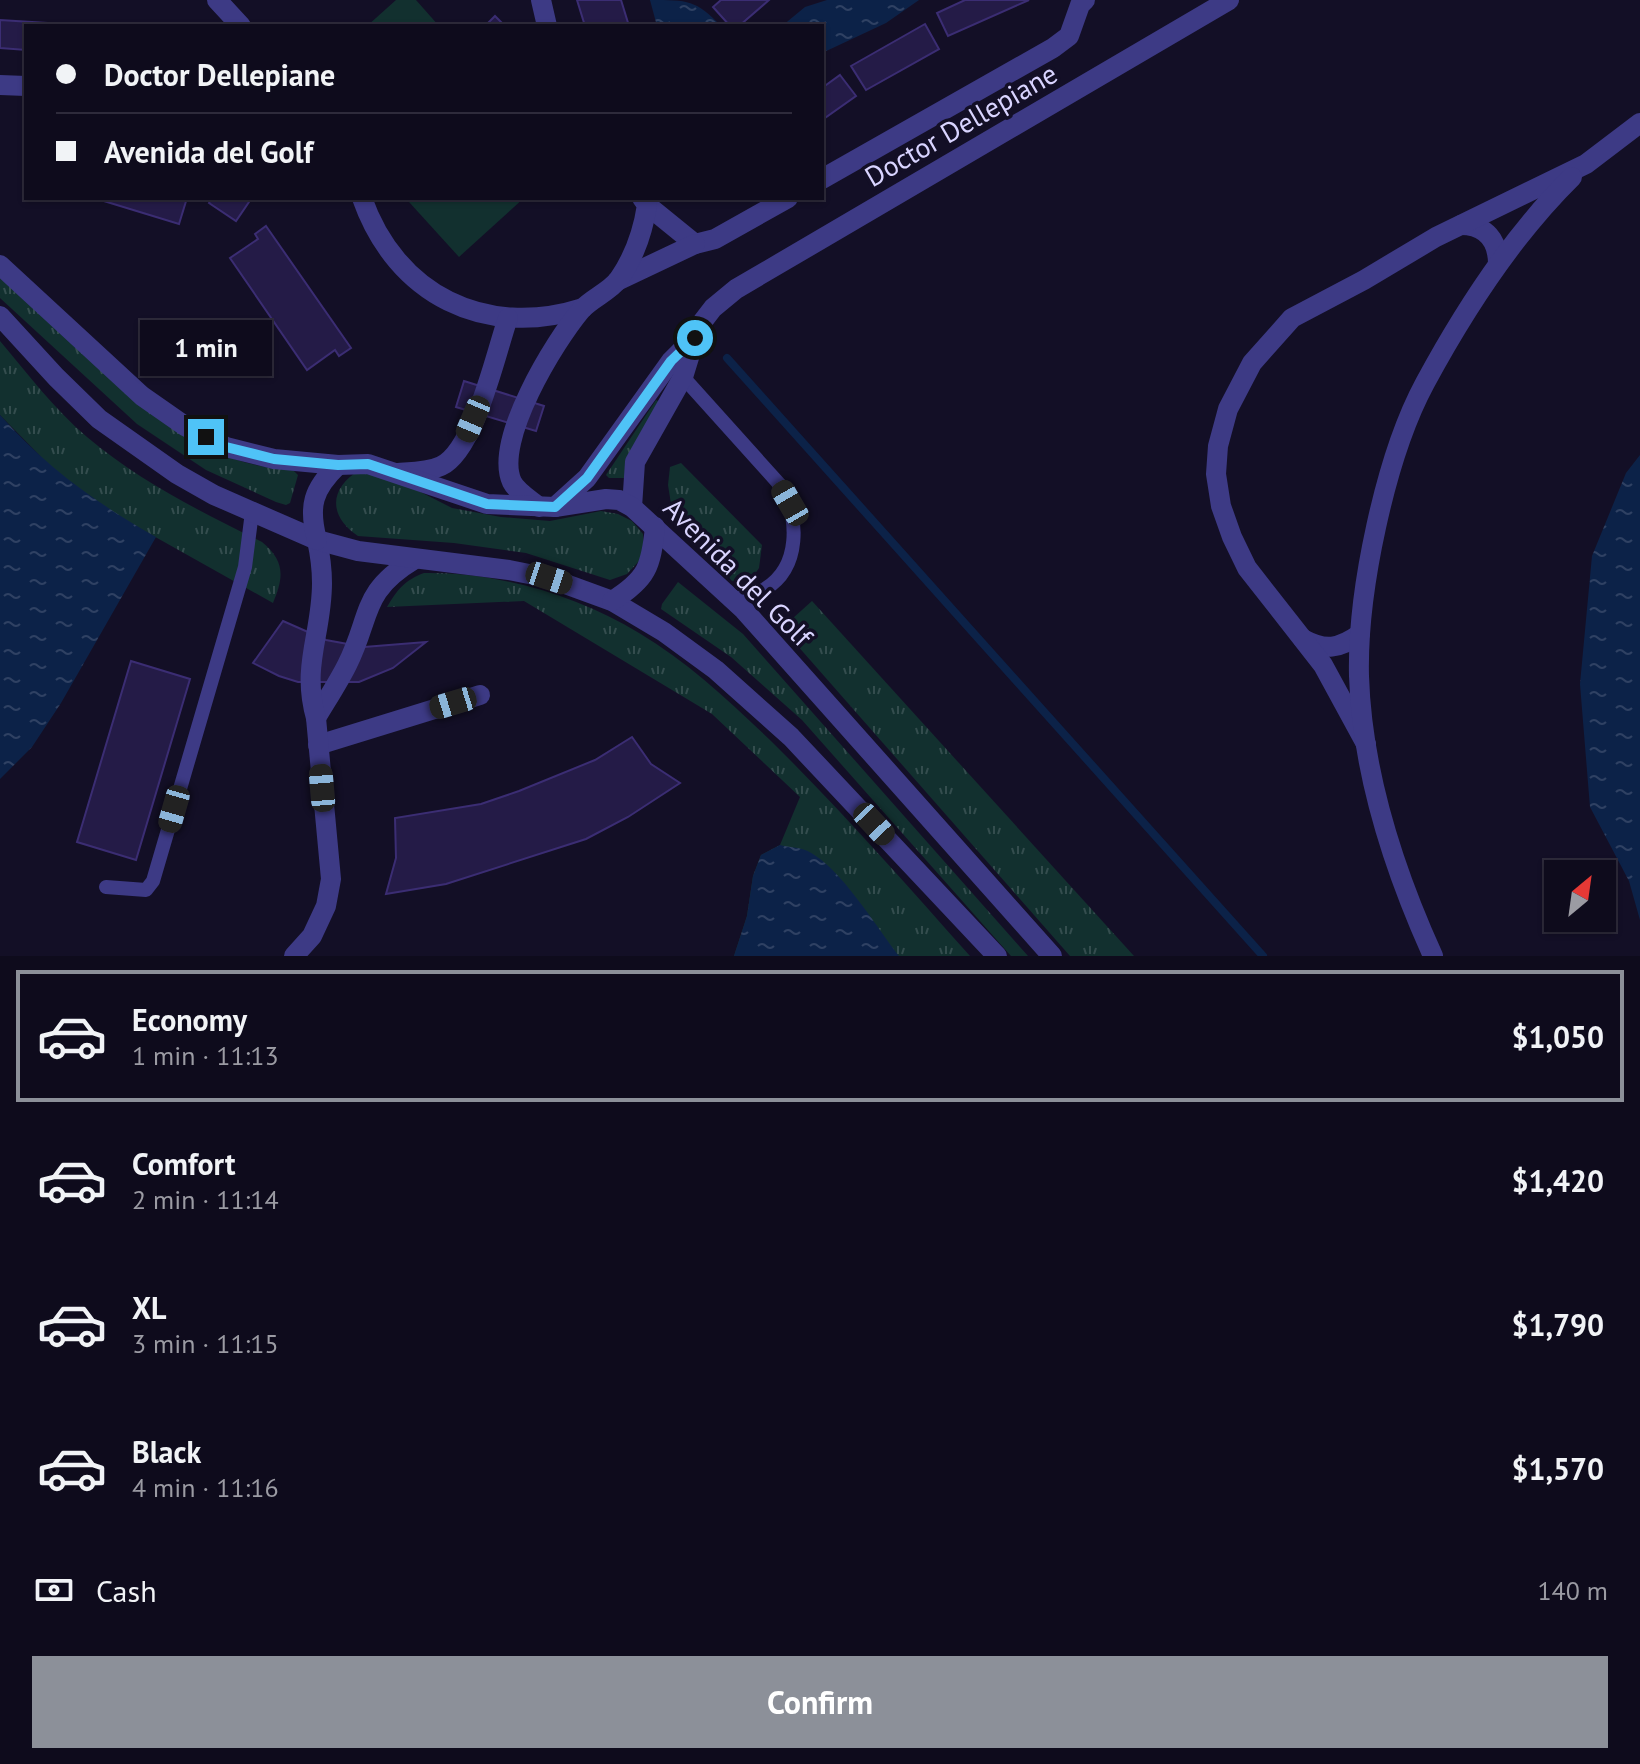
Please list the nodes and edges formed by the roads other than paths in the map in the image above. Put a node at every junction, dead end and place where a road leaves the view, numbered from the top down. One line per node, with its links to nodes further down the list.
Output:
1 (217, 0): 5 (street)
2 (541, 0): 6 (street)
3 (1085, 0): 11 (street)
4 (1229, 0): 23 (street, Doctor Dellepiane)
5 (239, 24)
6 (547, 24)
7 (0, 85): 8 (street)
8 (24, 86)
9 (1640, 123): 10 (street)
10 (1586, 164): 15 (street); 17 (street)
11 (824, 178)
12 (363, 200): 22 (street)
13 (784, 200): 16 (street)
14 (645, 202): 16 (street); 19 (street)
15 (1461, 225): 17 (street); 36 (street)
16 (695, 244): 19 (street)
17 (1498, 264): 35 (street)
18 (0, 265): 25 (street, Avenida del Golf)
19 (617, 281): 20 (street)
20 (583, 308): 22 (street); 27 (street)
21 (0, 316): 29 (street)
22 (508, 318): 26 (street)
23 (695, 338): 24 (street, Doctor Dellepiane); 27 (street, Doctor Dellepiane)
24 (683, 377): 28 (street, Doctor Dellepiane); 33 (lane)
25 (338, 465): 26 (street, Avenida del Golf); 31 (street)
26 (398, 473): 27 (street, Avenida del Golf)
27 (547, 507): 28 (street, Avenida del Golf)
28 (632, 507): 30 (street, Avenida del Golf)
29 (252, 512): 31 (street); 41 (lane)
30 (655, 527): 33 (street, Avenida del Golf); 34 (street)
31 (317, 540): 32 (street); 38 (street)
32 (415, 559): 34 (street); 38 (street)
33 (734, 600): 44 (street, Avenida del Golf)
34 (612, 601): 43 (street)
35 (1360, 634): 36 (street); 39 (street)
36 (1303, 639): 39 (street)
37 (480, 695): 40 (street)
38 (316, 718): 40 (street)
39 (1366, 744): 45 (street)
40 (318, 745): 42 (street)
41 (106, 887)
42 (294, 956)
43 (997, 956)
44 (1052, 956)
45 (1433, 956)

